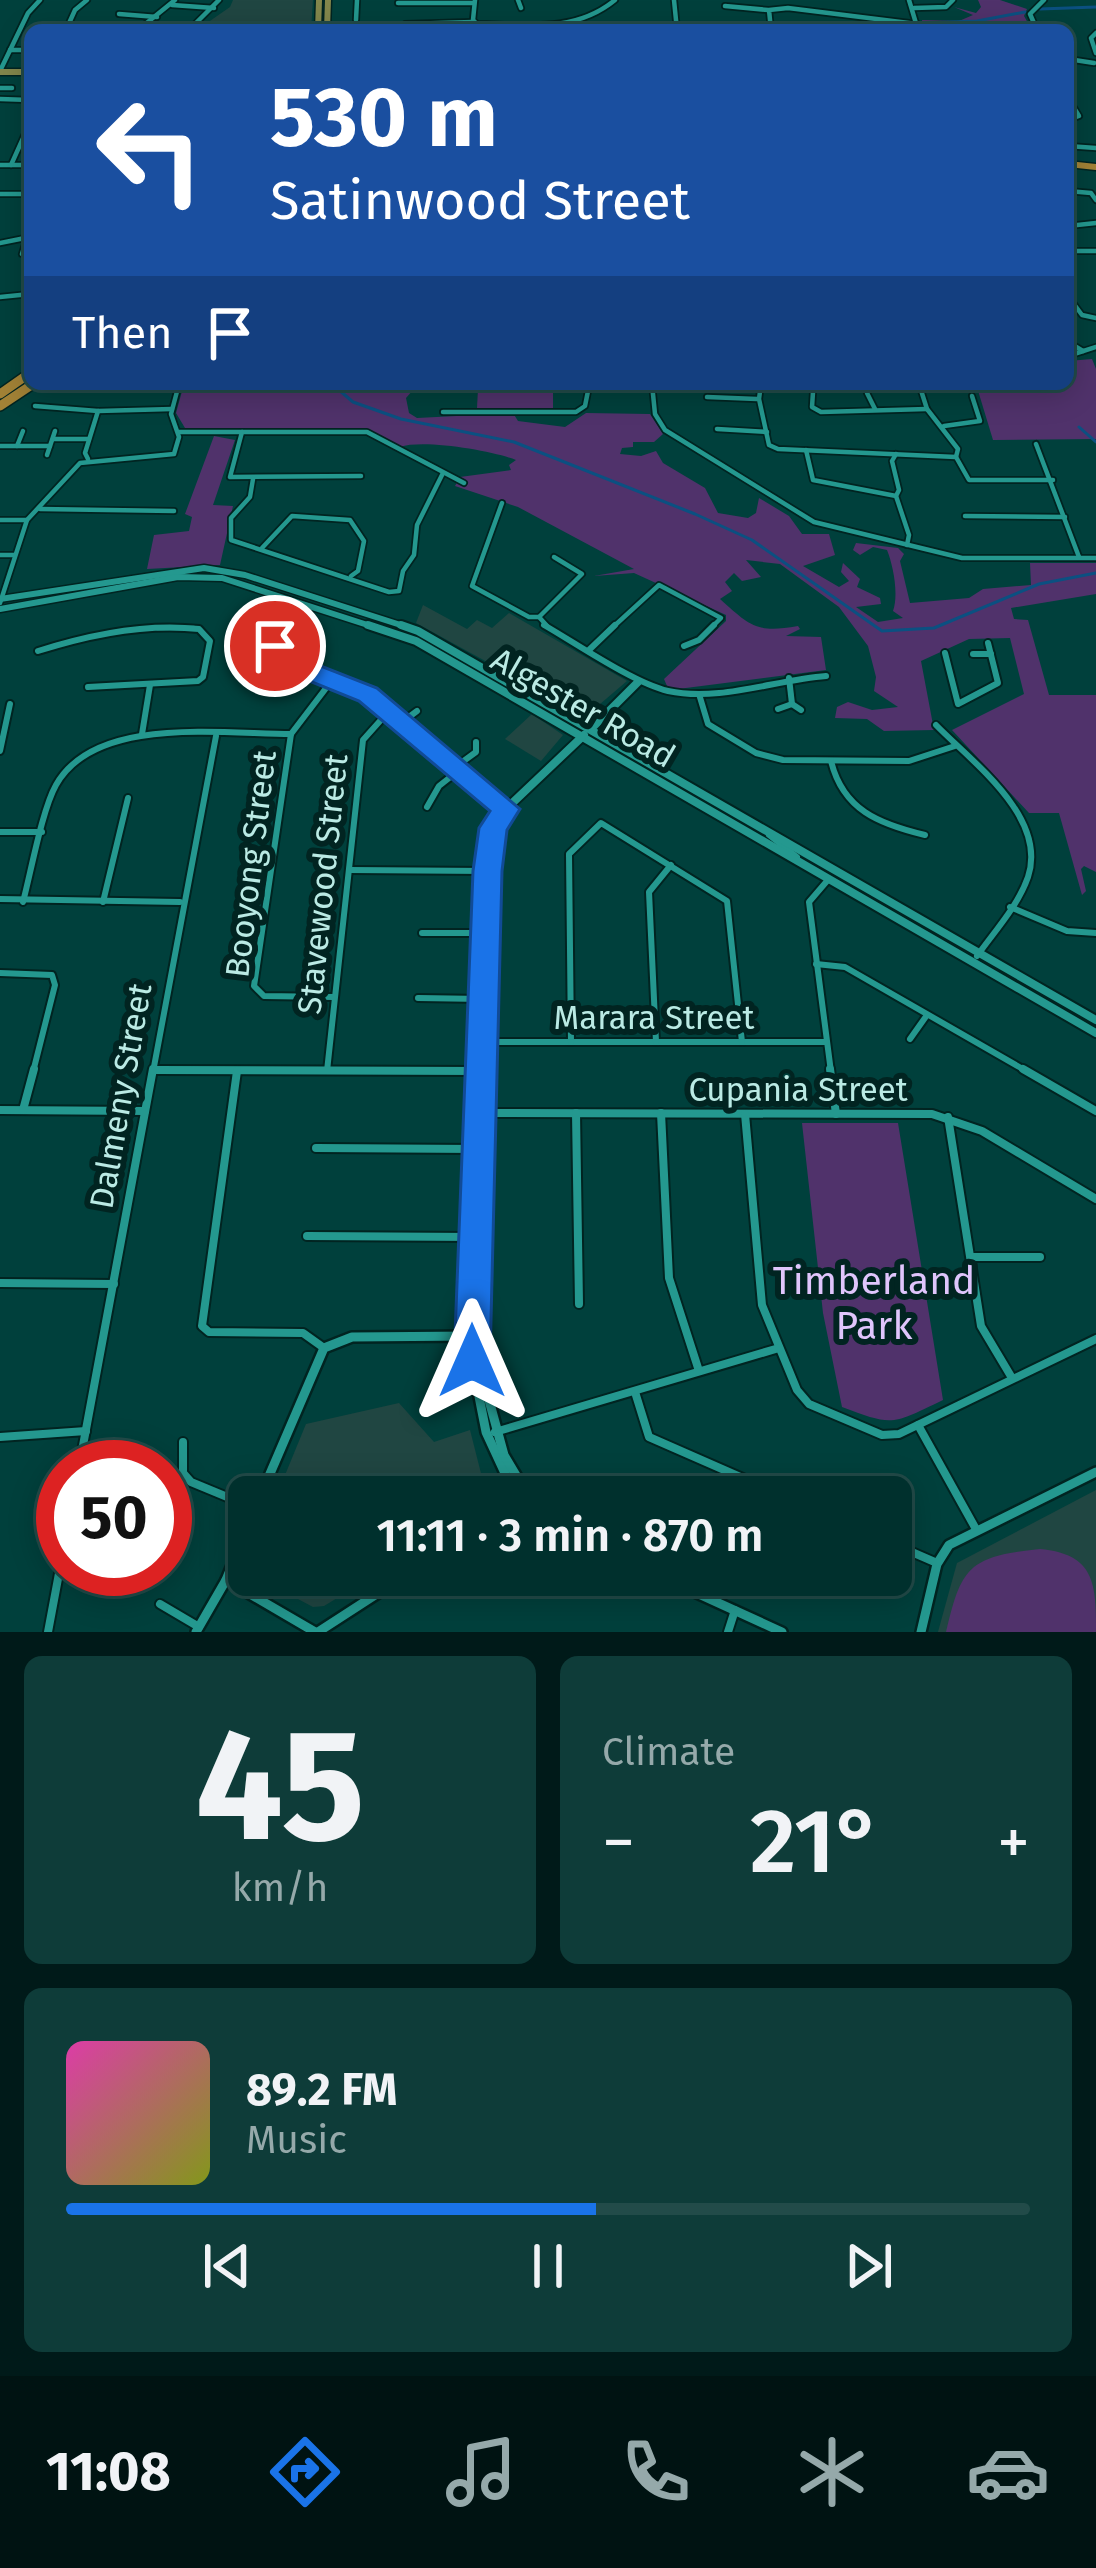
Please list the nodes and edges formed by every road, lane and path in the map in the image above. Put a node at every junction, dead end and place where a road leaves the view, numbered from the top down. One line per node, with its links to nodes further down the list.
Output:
1 (40, 0): 30 (street)
2 (87, 0): 22 (street)
3 (219, 0): 13 (street)
4 (357, 0): 19 (street)
5 (518, 0): 14 (street)
6 (615, 0): 21 (street)
7 (909, 0): 15 (street)
8 (953, 0): 15 (street)
9 (173, 2): 13 (street); 18 (street)
10 (475, 2): 11 (street); 20 (street)
11 (399, 5)
12 (725, 6): 16 (street)
13 (214, 8): 24 (street)
14 (521, 8)
15 (914, 8): 28 (street)
16 (769, 10): 26 (street); 27 (street)
17 (119, 14): 18 (street)
18 (157, 17): 23 (street)
19 (356, 20)
20 (473, 22): 21 (street); 25 (street)
21 (575, 23)
22 (68, 24)
23 (147, 24)
24 (196, 24)
25 (424, 24)
26 (770, 24)
27 (895, 24)
28 (917, 24)
29 (1096, 33): 32 (street)
30 (10, 50): 31 (street); 33 (street)
31 (24, 50)
32 (1096, 60)
33 (0, 73)
34 (0, 88): 35 (street)
35 (12, 88)
36 (24, 136): 38 (street)
37 (0, 165): 38 (street)
38 (10, 165): 39 (street)
39 (24, 166)
40 (24, 249): 41 (street)
41 (22, 254)
42 (1074, 343): 43 (street)
43 (1096, 346)
44 (177, 390): 57 (street)
45 (587, 390): 59 (street)
46 (654, 390): 87 (street)
47 (760, 390): 53 (street)
48 (921, 390): 56 (street)
49 (813, 392): 55 (street)
50 (867, 393): 55 (street)
51 (972, 395): 60 (street)
52 (707, 397): 53 (street)
53 (759, 399): 64 (street)
54 (35, 406): 58 (street)
55 (874, 409): 56 (street)
56 (927, 409): 60 (street)
57 (172, 410): 58 (street); 65 (street)
58 (98, 411): 66 (street)
59 (443, 412)
60 (944, 426): 72 (street)
61 (717, 429): 64 (street)
62 (22, 431): 69 (street)
63 (242, 431): 65 (street); 74 (street); 76 (street)
64 (767, 432): 70 (street)
65 (179, 433): 73 (street)
66 (89, 439): 69 (street); 73 (street)
67 (1036, 444): 77 (street)
68 (0, 446): 69 (street)
69 (17, 446)
70 (806, 450): 71 (street); 79 (street)
71 (896, 454): 72 (street); 79 (street)
72 (956, 457): 77 (street)
73 (89, 459): 81 (street)
74 (443, 472): 78 (street); 94 (street)
75 (361, 476): 76 (street)
76 (254, 479): 88 (street)
77 (1053, 480): 84 (street)
78 (464, 483)
79 (896, 496): 87 (street)
80 (502, 503): 96 (street)
81 (36, 509): 82 (street); 86 (street)
82 (174, 511)
83 (965, 516): 84 (street)
84 (1065, 517): 92 (street)
85 (0, 520): 86 (street)
86 (28, 520): 90 (street)
87 (907, 544): 92 (street)
88 (262, 548): 94 (street); 94 (street)
89 (0, 555): 90 (street)
90 (14, 555): 95 (street)
91 (554, 557): 96 (street)
92 (1079, 557): 93 (street)
93 (1096, 558)
94 (351, 576)
95 (0, 603): 124 (main road, Algester Road)
96 (539, 617): 100 (street)
97 (988, 643): 104 (street)
98 (275, 646): 105 (street)
99 (684, 646): 100 (street)
100 (589, 650): 111 (street)
101 (38, 651): 112 (street)
102 (945, 653): 104 (street)
103 (973, 654): 104 (street)
104 (991, 654)
105 (289, 663): 108 (street); 110 (street)
106 (362, 674): 113 (street)
107 (826, 676): 109 (street)
108 (275, 677)
109 (789, 678): 115 (street); 117 (street)
110 (333, 679): 113 (street); 126 (street, Booyong Street)
111 (638, 682): 115 (street); 124 (main road)
112 (151, 684): 114 (street); 125 (street)
113 (352, 685): 121 (street)
114 (88, 687)
115 (699, 692): 131 (street)
116 (10, 704): 130 (street)
117 (792, 704): 118 (street); 119 (street)
118 (778, 709)
119 (801, 710)
120 (417, 711): 122 (street)
121 (388, 712): 122 (street); 141 (street, Stavewood Street)
122 (401, 723): 132 (street)
123 (936, 725): 129 (street)
124 (588, 732): 135 (main road); 138 (main road, Algester Road); 143 (main road, Algester Road)
125 (142, 734): 127 (street); 137 (street)
126 (291, 734): 127 (street); 156 (street, Booyong Street)
127 (216, 736): 148 (street, Dalmeny Street)
128 (476, 742): 132 (street)
129 (956, 746): 131 (street); 149 (street)
130 (0, 751)
131 (831, 761): 139 (street)
132 (456, 770): 134 (street); 135 (street)
133 (128, 798): 147 (street)
134 (427, 807)
135 (506, 809): 142 (main road)
136 (0, 832): 137 (street)
137 (42, 832): 146 (street)
138 (767, 833): 143 (street); 144 (main road, Algester Road)
139 (925, 835)
140 (671, 865): 164 (street); 165 (street); 166 (street)
141 (349, 871): 142 (street); 156 (street, Stavewood Street)
142 (488, 871): 151 (main road)
143 (827, 881): 144 (street); 153 (main road, Algester Road); 154 (street)
144 (850, 882): 153 (main road, Algester Road)
145 (0, 899): 146 (street)
146 (23, 902): 147 (street)
147 (104, 902): 148 (street)
148 (180, 902): 168 (street, Dalmeny Street)
149 (1010, 907): 152 (street); 153 (street)
150 (422, 933): 151 (street)
151 (485, 933): 158 (main road)
152 (1096, 933)
153 (975, 960): 160 (main road, Algester Road); 161 (main road, Algester Road)
154 (816, 964): 159 (street); 167 (street)
155 (0, 973): 173 (street)
156 (334, 997): 170 (street, Stavewood Street)
157 (418, 998): 158 (street)
158 (483, 999): 163 (main road)
159 (927, 1015): 162 (street); 175 (street)
160 (1096, 1020)
161 (1096, 1033)
162 (910, 1039)
163 (482, 1042): 164 (street, Marara Street); 171 (main road)
164 (571, 1042): 165 (street, Marara Street)
165 (656, 1042): 166 (street, Marara Street)
166 (742, 1042): 167 (street, Marara Street)
167 (826, 1042): 180 (street)
168 (155, 1070): 169 (street); 174 (street, Dalmeny Street)
169 (237, 1070): 170 (street); 194 (street)
170 (327, 1070): 171 (street)
171 (481, 1070): 176 (main road)
172 (0, 1110): 173 (street)
173 (23, 1110): 174 (street)
174 (145, 1111): 190 (street, Dalmeny Street)
175 (1096, 1111)
176 (479, 1113): 177 (street, Cupania Street); 183 (main road)
177 (576, 1113): 178 (street, Cupania Street); 191 (street)
178 (661, 1114): 179 (street, Cupania Street); 196 (street)
179 (745, 1114): 180 (street, Cupania Street); 195 (street)
180 (836, 1114): 181 (street, Cupania Street)
181 (948, 1117): 184 (street, Cupania Street); 187 (street)
182 (316, 1148): 183 (street)
183 (478, 1149): 186 (main road)
184 (1096, 1199)
185 (307, 1236): 186 (street)
186 (475, 1237): 192 (main road)
187 (970, 1257): 188 (street); 197 (street)
188 (1040, 1258)
189 (0, 1283): 190 (street)
190 (114, 1284): 200 (street, Dalmeny Street)
191 (579, 1304)
192 (472, 1336): 194 (main road); 201 (main road)
193 (1096, 1339): 197 (street)
194 (324, 1348): 205 (main road)
195 (779, 1348): 196 (street); 199 (street)
196 (699, 1371): 198 (street)
197 (1012, 1378): 199 (street)
198 (635, 1393): 201 (street); 207 (street)
199 (918, 1425): 210 (street)
200 (86, 1431): 202 (street); 203 (street, Dalmeny Street)
201 (492, 1433): 206 (main road)
202 (0, 1437)
203 (84, 1440)
204 (1096, 1472): 210 (main road)
205 (269, 1476)
206 (513, 1476)
207 (739, 1476)
208 (192, 1482): 209 (street)
209 (228, 1497)
210 (977, 1532): 212 (main road)
211 (912, 1552): 212 (street)
212 (938, 1564): 225 (main road)
213 (228, 1575): 214 (main road)
214 (226, 1580): 220 (main road); 222 (main road)
215 (55, 1596): 221 (street)
216 (373, 1596): 222 (main road)
217 (703, 1596): 219 (main road)
218 (160, 1604): 220 (street)
219 (734, 1610): 223 (street); 224 (main road)
220 (197, 1629)
221 (48, 1632)
222 (317, 1632)
223 (728, 1632)
224 (782, 1632)
225 (921, 1632)

